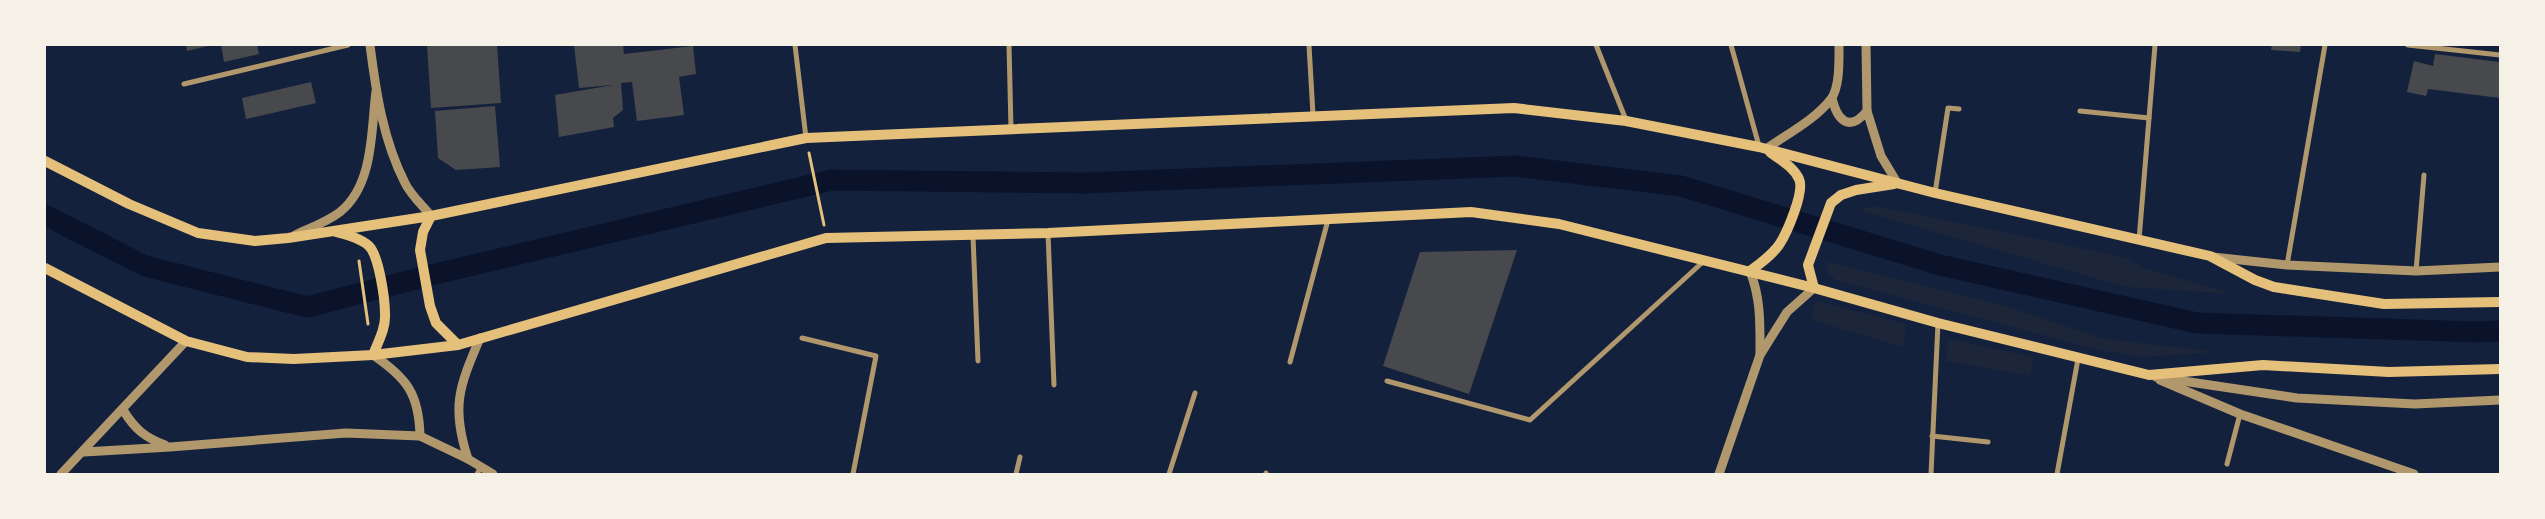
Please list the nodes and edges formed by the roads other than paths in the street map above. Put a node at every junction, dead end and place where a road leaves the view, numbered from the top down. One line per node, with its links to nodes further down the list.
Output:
1 (348, 45): 14 (street)
2 (370, 45): 15 (street)
3 (795, 45): 24 (street)
4 (1009, 45): 23 (street)
5 (1309, 45): 20 (street)
6 (1596, 45): 22 (street)
7 (1731, 45): 25 (street)
8 (1839, 45): 16 (street)
9 (1866, 45): 18 (street)
10 (2155, 45): 21 (street)
11 (2325, 45): 39 (street)
12 (2408, 45): 13 (street)
13 (2500, 55)
14 (184, 84)
15 (376, 91): 30 (street); 35 (street)
16 (1832, 98): 18 (street); 25 (street)
17 (1959, 109): 29 (street)
18 (1868, 111): 28 (street)
19 (2080, 111): 21 (street)
20 (1313, 115): 22 (main road); 23 (main road)
21 (2149, 118): 36 (street)
22 (1626, 121): 25 (main road)
23 (1012, 129): 24 (main road)
24 (806, 138): 30 (main road)
25 (1762, 148): 28 (main road); 42 (main road)
26 (45, 161): 35 (main road)
27 (2424, 175): 43 (street)
28 (1898, 184): 29 (main road); 44 (main road)
29 (1935, 193): 36 (main road)
30 (431, 216): 32 (main road); 50 (main road)
31 (1328, 220): 33 (main road); 38 (main road); 55 (street)
32 (332, 231): 35 (main road); 51 (main road)
33 (1048, 233): 34 (main road); 59 (street)
34 (973, 236): 47 (main road); 54 (street)
35 (288, 238)
36 (2138, 240): 37 (main road)
37 (2210, 256): 39 (street); 45 (main road)
38 (1706, 260): 42 (main road); 58 (street)
39 (2287, 265): 43 (street)
40 (2500, 267): 43 (street)
41 (45, 268): 49 (main road)
42 (1750, 271): 44 (main road); 52 (street)
43 (2416, 271)
44 (1814, 288): 46 (main road); 52 (street)
45 (2500, 302)
46 (1938, 323): 53 (main road); 65 (street)
47 (480, 338): 50 (main road); 70 (street)
48 (802, 338): 76 (street)
49 (186, 341): 51 (main road); 62 (street)
50 (458, 344): 51 (main road)
51 (373, 354): 64 (street)
52 (1760, 354): 79 (street)
53 (2078, 359): 57 (main road); 81 (street)
54 (978, 361)
55 (1290, 362)
56 (2500, 369): 57 (main road)
57 (2149, 375): 61 (street); 63 (street)
58 (1387, 381)
59 (1054, 385)
60 (1195, 393): 78 (street)
61 (2500, 400)
62 (122, 410): 67 (street); 68 (street)
63 (2240, 414): 71 (street); 73 (street)
64 (420, 436): 67 (street); 70 (street)
65 (1932, 436): 66 (street); 80 (street)
66 (1988, 442)
67 (170, 447): 68 (street)
68 (84, 452): 74 (street)
69 (1020, 457): 77 (street)
70 (468, 459): 72 (street)
71 (2227, 464)
72 (479, 470): 75 (street)
73 (2409, 473)
74 (61, 474)
75 (493, 474)
76 (854, 474)
77 (1016, 474)
78 (1169, 474)
79 (1719, 474)
80 (1931, 474)
81 (2057, 474)

